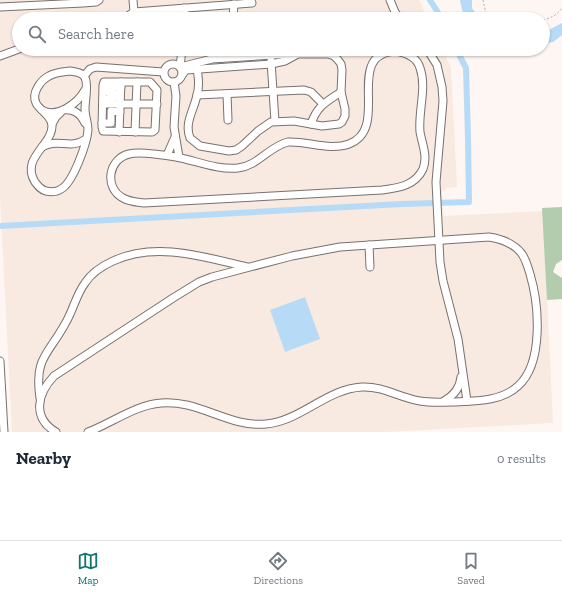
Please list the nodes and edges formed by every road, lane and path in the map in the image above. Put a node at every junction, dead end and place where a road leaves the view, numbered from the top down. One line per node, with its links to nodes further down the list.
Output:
1 (99, 0): 8 (street)
2 (133, 0): 10 (street)
3 (390, 0): 12 (street)
4 (483, 0): 13 (path)
5 (252, 3): 6 (street)
6 (234, 4): 7 (street); 11 (street)
7 (186, 5): 10 (street)
8 (0, 7)
9 (562, 8): 14 (path)
10 (134, 12)
11 (233, 12)
12 (395, 12)
13 (486, 12)
14 (550, 18)
15 (12, 53): 16 (street)
16 (0, 56)
17 (180, 56): 26 (street)
18 (256, 56): 27 (street)
19 (270, 56): 25 (street)
20 (294, 56): 25 (street)
21 (334, 56): 37 (street)
22 (380, 56): 62 (street)
23 (410, 56): 61 (street)
24 (431, 56): 64 (street)
25 (271, 64): 27 (street); 36 (street)
26 (178, 66): 27 (street); 28 (street); 29 (street)
27 (197, 66): 29 (street); 39 (street)
28 (164, 75): 30 (street); 32 (street); 34 (street)
29 (182, 75): 32 (street)
30 (84, 76): 35 (street); 45 (street)
31 (137, 82): 33 (street); 34 (street); 41 (street)
32 (174, 82): 56 (street)
33 (121, 84): 40 (street); 40 (street); 44 (street)
34 (152, 84): 42 (street)
35 (86, 88): 46 (street); 52 (street)
36 (273, 91): 38 (street); 43 (street); 48 (street)
37 (341, 92): 43 (street); 51 (street)
38 (227, 94): 39 (street); 47 (street)
39 (197, 95): 48 (street)
40 (103, 101): 44 (street); 49 (street)
41 (136, 104): 42 (street); 44 (street); 55 (street)
42 (157, 104): 55 (street)
43 (323, 104): 51 (street)
44 (120, 108): 49 (street); 54 (street)
45 (40, 109): 46 (street); 50 (street)
46 (63, 110): 50 (street); 52 (street)
47 (228, 120)
48 (275, 122): 51 (street)
49 (102, 123): 54 (street)
50 (52, 124): 53 (street)
51 (311, 124)
52 (88, 129): 57 (street)
53 (51, 132): 58 (street); 60 (street)
54 (120, 132): 55 (street)
55 (135, 132)
56 (175, 137): 61 (street); 62 (street)
57 (86, 139): 59 (street); 63 (street)
58 (60, 143): 59 (street); 60 (street)
59 (71, 144): 63 (street)
60 (39, 148): 63 (street)
61 (167, 156): 62 (street)
62 (179, 157)
63 (78, 162)
64 (439, 240): 65 (street); 69 (street); 71 (street)
65 (369, 244): 66 (street); 67 (street)
66 (249, 267): 70 (street); 70 (street)
67 (370, 267)
68 (0, 361): 73 (street)
69 (462, 372): 71 (street); 72 (street)
70 (40, 401): 74 (street)
71 (467, 401): 72 (street)
72 (442, 402): 75 (street)
73 (4, 432)
74 (56, 432)
75 (88, 432)

